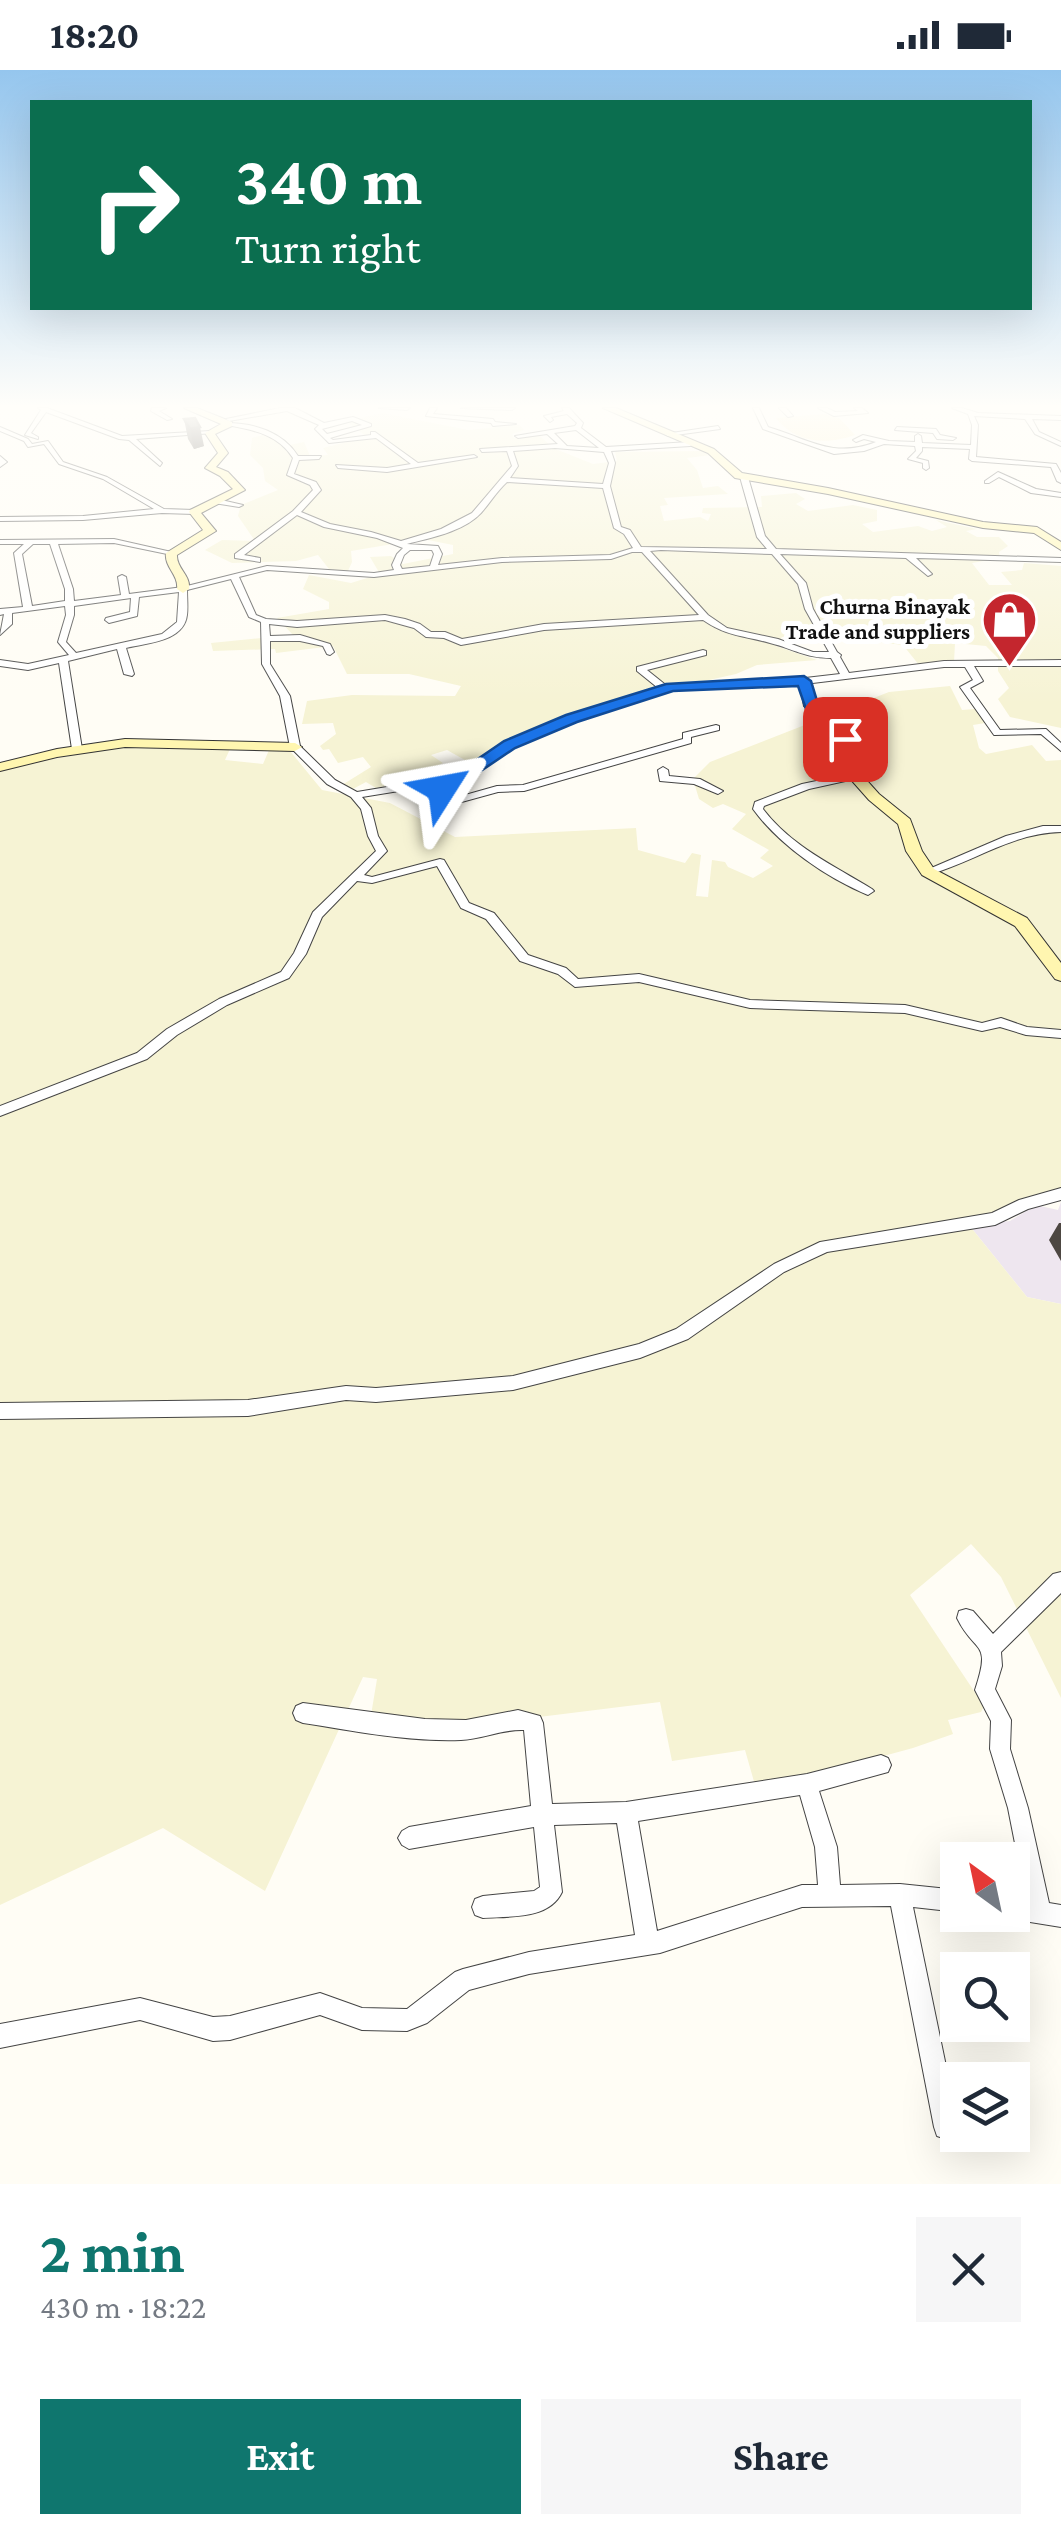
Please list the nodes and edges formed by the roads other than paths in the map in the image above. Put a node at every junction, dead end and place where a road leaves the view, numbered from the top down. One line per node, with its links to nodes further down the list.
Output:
1 (151, 507): 8 (street)
2 (206, 507): 9 (street)
3 (303, 507): 10 (street)
4 (479, 507): 16 (street)
5 (612, 507): 18 (street)
6 (753, 507): 19 (street)
7 (902, 507): 17 (street)
8 (160, 512): 9 (street); 11 (street); 13 (street)
9 (194, 512): 13 (street)
10 (296, 513): 16 (street); 22 (street)
11 (52, 517): 12 (street); 14 (street)
12 (0, 518)
13 (203, 523): 20 (street)
14 (43, 541): 15 (street); 20 (street); 31 (street); 32 (street)
15 (0, 542)
16 (404, 546): 24 (street); 25 (street)
17 (1061, 547)
18 (641, 550): 19 (street); 24 (street); 34 (street)
19 (775, 552): 21 (street); 42 (street)
20 (172, 553): 29 (street)
21 (907, 554): 23 (street); 26 (street)
22 (257, 560)
23 (1061, 560)
24 (433, 569): 25 (street)
25 (399, 572): 27 (street)
26 (928, 574)
27 (234, 576): 29 (street); 36 (street)
28 (122, 577): 30 (street)
29 (183, 589): 30 (street); 39 (street)
30 (130, 596): 31 (street); 35 (street)
31 (70, 604): 32 (street); 43 (street)
32 (28, 609): 33 (street)
33 (4, 612): 37 (street)
34 (704, 617): 36 (street); 42 (street)
35 (109, 620)
36 (265, 622): 38 (street)
37 (0, 632)
38 (266, 639): 40 (street); 52 (street)
39 (121, 647): 43 (street); 47 (street)
40 (330, 652)
41 (703, 653): 50 (street)
42 (837, 655): 48 (street)
43 (69, 658): 44 (street); 54 (street)
44 (0, 663)
45 (967, 663): 46 (street); 48 (street); 53 (street)
46 (1061, 663)
47 (129, 674)
48 (846, 676): 49 (street)
49 (804, 681): 50 (street); 57 (street)
50 (665, 689): 59 (street)
51 (716, 728): 60 (street)
52 (295, 747): 54 (street); 59 (street)
53 (1061, 748)
54 (77, 749): 55 (street)
55 (0, 767)
56 (663, 770): 58 (street)
57 (855, 776): 62 (street); 64 (street)
58 (718, 791)
59 (355, 795): 63 (street)
60 (435, 795)
61 (1061, 828): 62 (street)
62 (928, 872): 65 (street)
63 (358, 878): 66 (street); 67 (street)
64 (868, 892)
65 (1061, 975)
66 (1061, 1034)
67 (0, 1111)
68 (1061, 1194): 69 (street)
69 (0, 1412)
70 (1060, 1582): 72 (street)
71 (966, 1618): 72 (street)
72 (993, 1647): 83 (street)
73 (303, 1713): 77 (street)
74 (881, 1765): 75 (street)
75 (807, 1784): 76 (street); 79 (street)
76 (626, 1812): 77 (street); 84 (street)
77 (540, 1816): 78 (street); 82 (street)
78 (408, 1838)
79 (830, 1894): 80 (street); 84 (street)
80 (900, 1896): 81 (street); 86 (street)
81 (940, 1899)
82 (483, 1907)
83 (1051, 1914)
84 (648, 1944): 85 (street)
85 (0, 2036)
86 (940, 2097)

